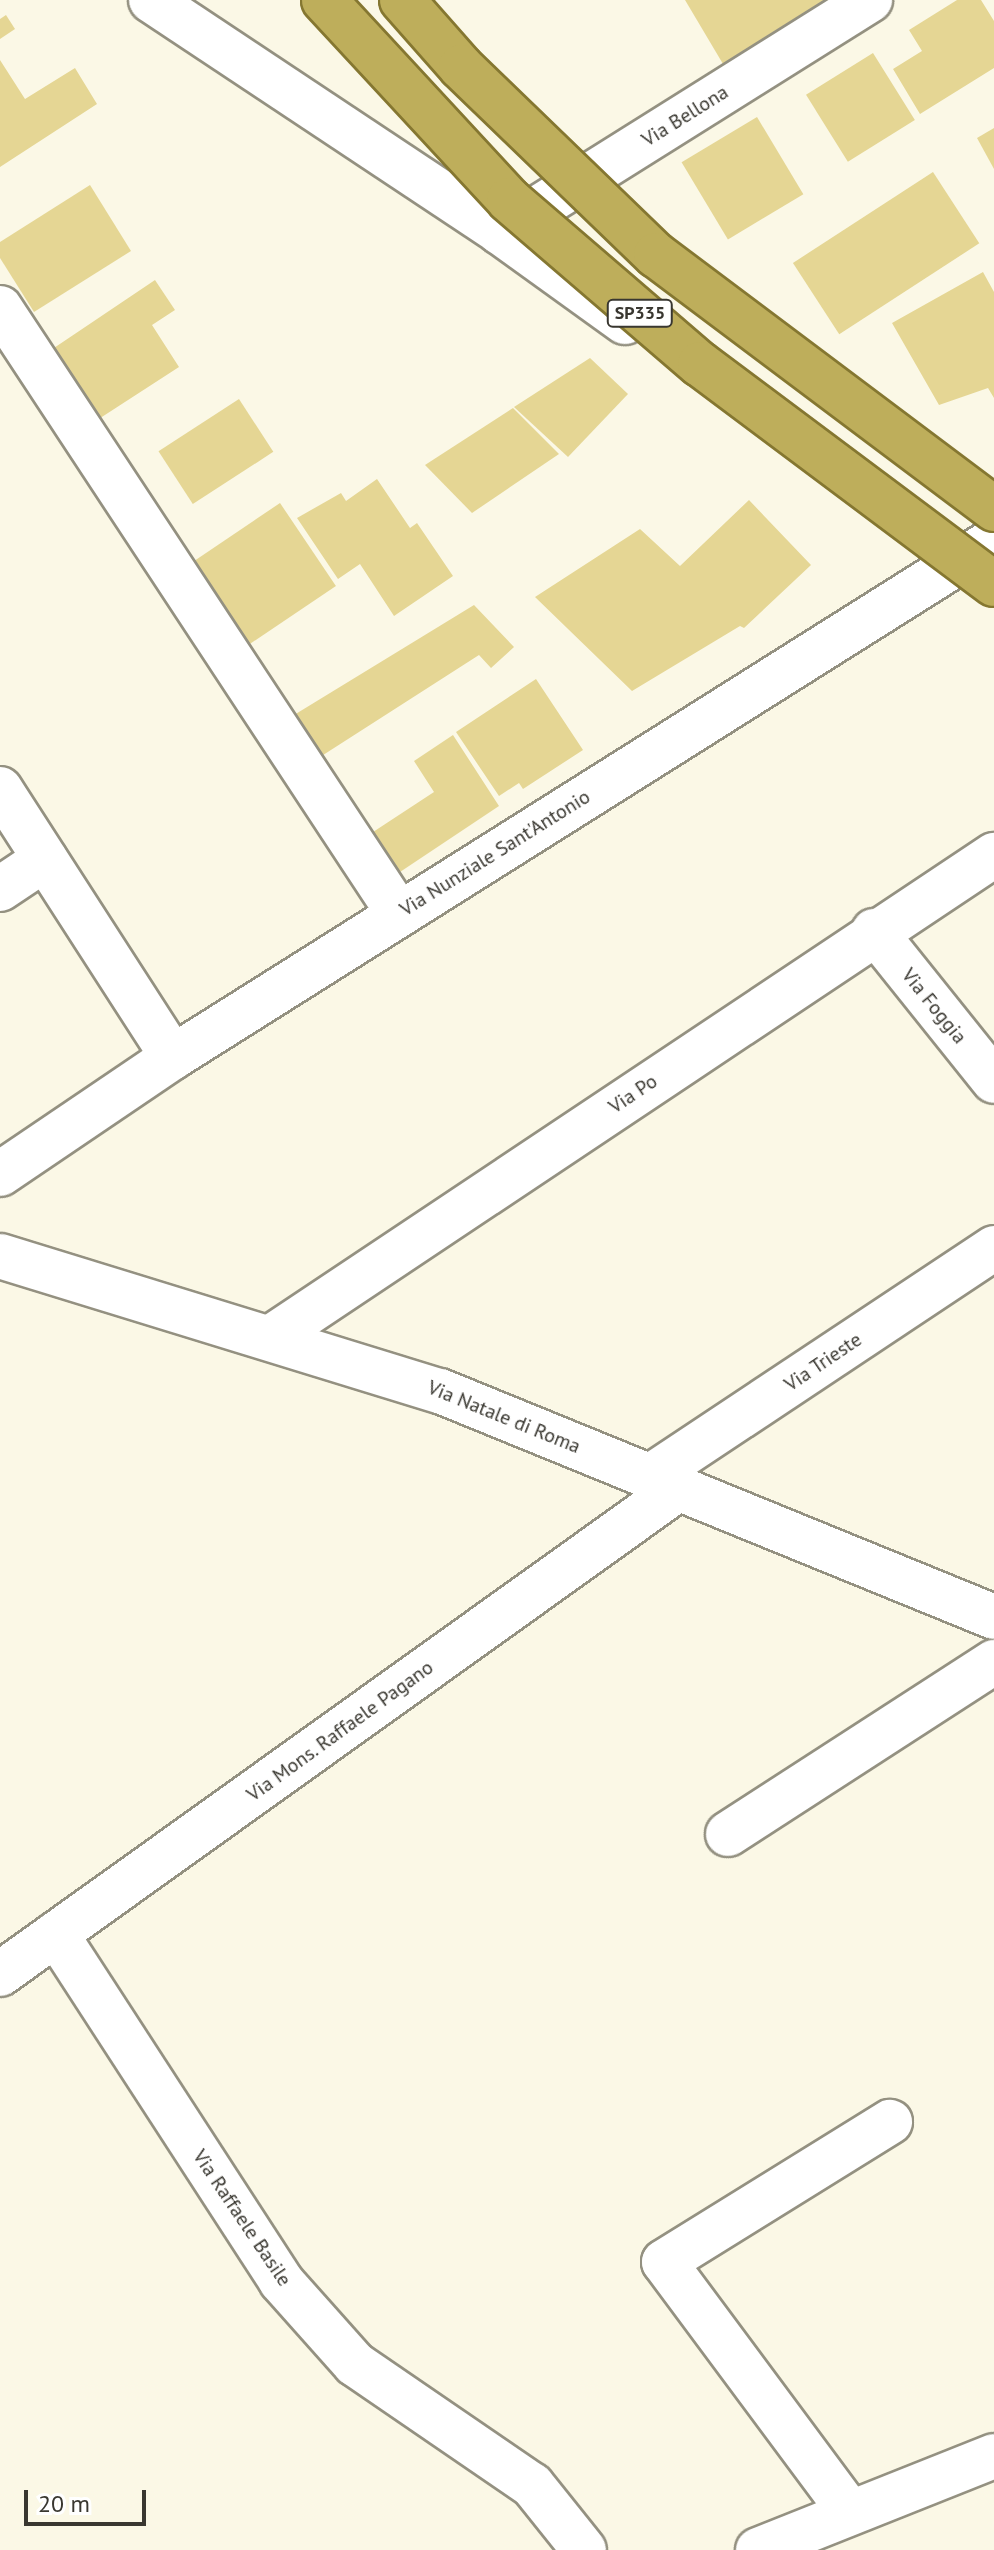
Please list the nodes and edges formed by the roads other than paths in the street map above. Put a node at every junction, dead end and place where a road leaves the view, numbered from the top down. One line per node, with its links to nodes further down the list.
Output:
1 (151, 0): 5 (street)
2 (324, 0): 10 (highway, SP335, bridge)
3 (402, 0): 7 (highway, SP335, bridge)
4 (870, 0): 5 (street, Via Bellona)
5 (500, 232): 9 (street)
6 (0, 308): 15 (street)
7 (994, 509)
8 (994, 540): 9 (street, Via Nunziale Sant'Antonio)
9 (956, 561): 10 (street); 15 (street, Via Nunziale Sant'Antonio)
10 (994, 585)
11 (0, 789): 13 (street)
12 (994, 855): 16 (street, Via Po)
13 (45, 859): 14 (street); 17 (street)
14 (0, 889)
15 (399, 914): 17 (street, Via Nunziale Sant'Antonio)
16 (874, 931): 18 (street, Via Foggia); 22 (street, Via Po)
17 (173, 1057): 19 (street, Via Nunziale Sant'Antonio)
18 (994, 1081)
19 (0, 1174)
20 (994, 1248): 23 (street, Via Trieste)
21 (0, 1256): 22 (street, Via Natale di Roma)
22 (273, 1336): 23 (street, Via Natale di Roma)
23 (665, 1482): 24 (street, Via Natale di Roma); 27 (street, Via Mons. Raffaele Pagano)
24 (994, 1617)
25 (994, 1662): 26 (street)
26 (728, 1834)
27 (56, 1934): 28 (street, Via Mons. Raffaele Pagano); 32 (street, Via Raffaele Basile)
28 (0, 1974)
29 (890, 2122): 31 (street)
30 (994, 2456): 31 (street)
31 (849, 2511): 33 (street)
32 (584, 2550)
33 (758, 2550)

